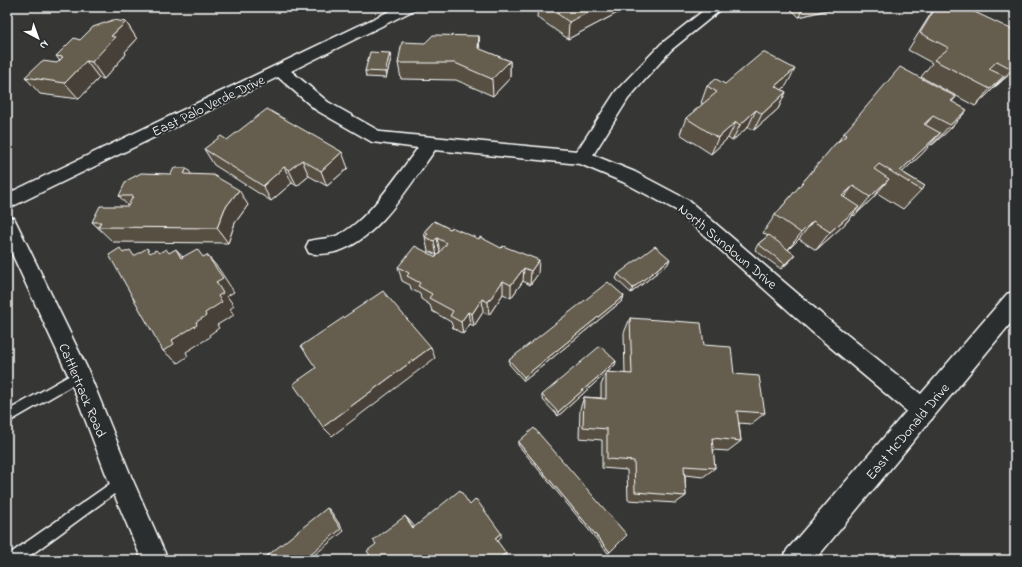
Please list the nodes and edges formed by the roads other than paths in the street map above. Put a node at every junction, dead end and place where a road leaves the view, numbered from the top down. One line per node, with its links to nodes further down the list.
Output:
1 (717, 7): 5 (street)
2 (405, 8): 3 (street, East Palo Verde Drive)
3 (280, 70): 4 (street, North Sundown Drive); 6 (street, East Palo Verde Drive)
4 (431, 143): 5 (street, North Sundown Drive); 8 (street)
5 (582, 158): 11 (street, North Sundown Drive)
6 (7, 202)
7 (7, 223): 10 (street, Cattlertrack Road)
8 (316, 247)
9 (1015, 301): 11 (main road, East McDonald Drive)
10 (79, 375): 12 (lane); 13 (street, Cattlertrack Road)
11 (924, 411): 16 (main road, East McDonald Drive)
12 (7, 417)
13 (121, 482): 14 (lane); 15 (street, Cattlertrack Road)
14 (13, 560)
15 (155, 560)
16 (798, 560)

